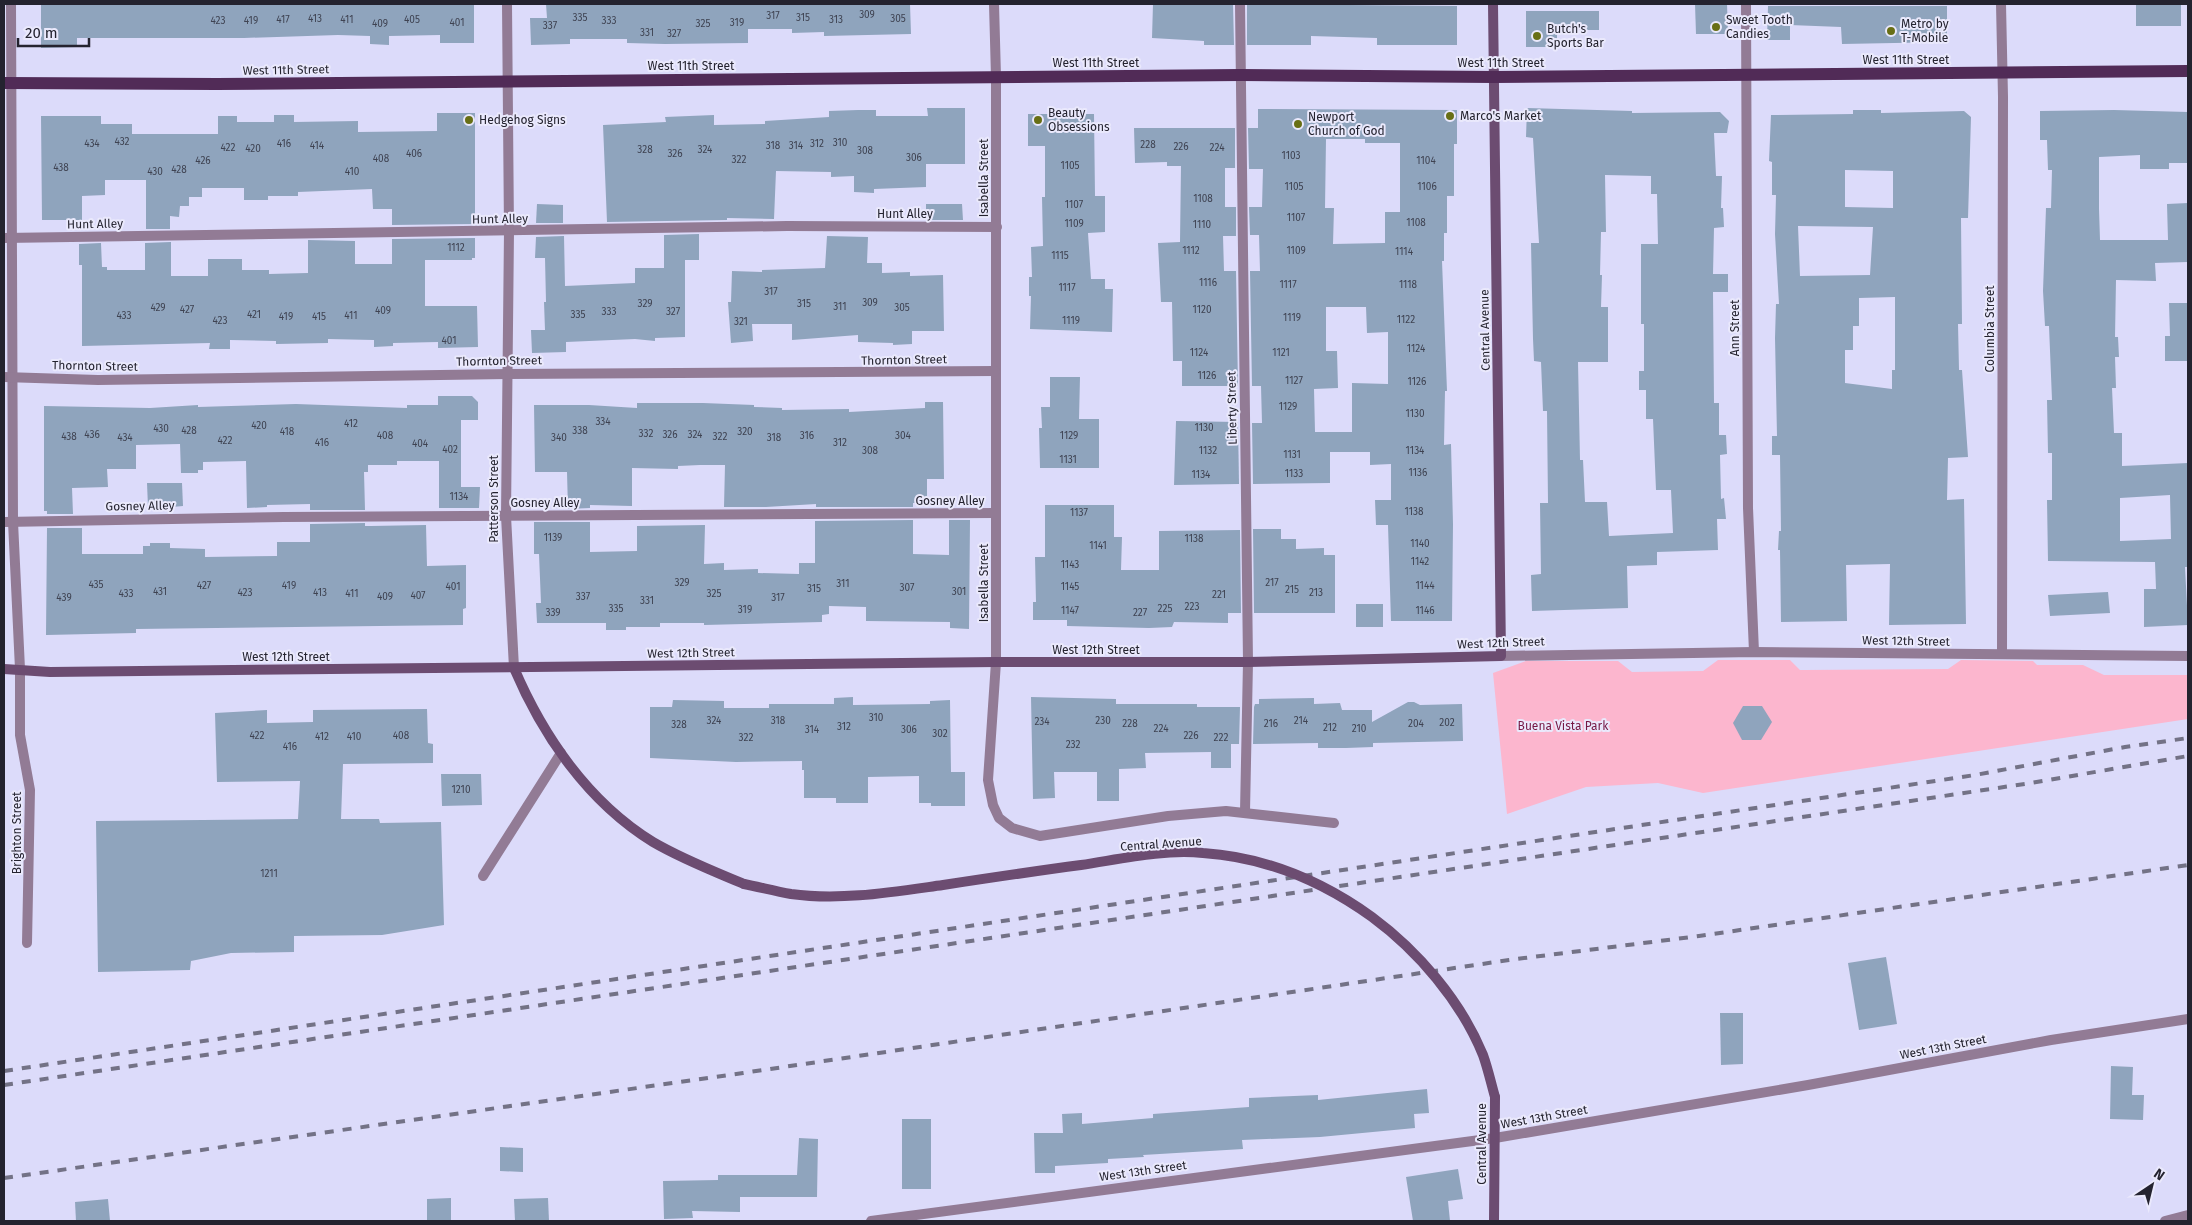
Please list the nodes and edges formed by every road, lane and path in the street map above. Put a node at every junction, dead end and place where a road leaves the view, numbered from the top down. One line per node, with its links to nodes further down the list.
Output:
1 (11, 4): 15 (street, Brighton Street)
2 (507, 4): 14 (street, Patterson Street)
3 (994, 4): 12 (street, Isabella Street)
4 (1240, 4): 10 (street, Liberty Street)
5 (1493, 4): 13 (street, Central Avenue)
6 (1746, 4): 11 (street, Ann Street)
7 (2000, 4): 9 (street, Columbia Street)
8 (2188, 71): 9 (main road, West 11th Street)
9 (2001, 73): 11 (main road, West 11th Street); 26 (street, Columbia Street)
10 (1240, 75): 12 (main road, West 11th Street); 13 (main road, West 11th Street); 30 (street, Liberty Street)
11 (1747, 75): 13 (main road, West 11th Street); 25 (street, Ann Street)
12 (996, 77): 14 (main road, West 11th Street); 16 (street, Isabella Street)
13 (1494, 77): 27 (street, Central Avenue)
14 (508, 81): 15 (main road, West 11th Street); 17 (street, Patterson Street)
15 (8, 84): 18 (street, Brighton Street)
16 (997, 227): 17 (street, Hunt Alley); 19 (street, Isabella Street)
17 (509, 231): 18 (street, Hunt Alley); 20 (street, Patterson Street)
18 (8, 238): 21 (street, Brighton Street)
19 (995, 371): 20 (street, Thornton Street); 22 (street, Isabella Street)
20 (508, 374): 21 (street, Thornton Street); 23 (street, Patterson Street)
21 (8, 377): 24 (street, Brighton Street)
22 (996, 513): 23 (street, Gosney Alley); 29 (street, Isabella Street)
23 (506, 516): 24 (street, Gosney Alley); 31 (street, Patterson Street)
24 (8, 522): 33 (street, Brighton Street)
25 (1754, 652): 26 (street, West 12th Street); 27 (street, West 12th Street)
26 (2002, 654): 28 (street, West 12th Street)
27 (1501, 656): 30 (street, West 12th Street)
28 (2188, 656)
29 (996, 662): 30 (street, West 12th Street); 31 (street, West 12th Street); 35 (street, Isabella Street)
30 (1248, 662): 35 (street, Liberty Street)
31 (514, 668): 33 (street, West 12th Street); 34 (street, Patterson Street)
32 (4, 669): 33 (street, West 12th Street)
33 (20, 669): 39 (street, Brighton Street)
34 (560, 753): 37 (street); 38 (street, Patterson Street)
35 (1245, 812): 36 (street, Isabella Street)
36 (1334, 823)
37 (483, 876)
38 (744, 884): 41 (street, Central Avenue, bridge)
39 (27, 942)
40 (2188, 1019): 41 (street, West 13th Street)
41 (1495, 1138): 43 (street, West 13th Street); 44 (street, Central Avenue)
42 (2188, 1215): 45 (street)
43 (871, 1221)
44 (1494, 1221)
45 (2165, 1221)

